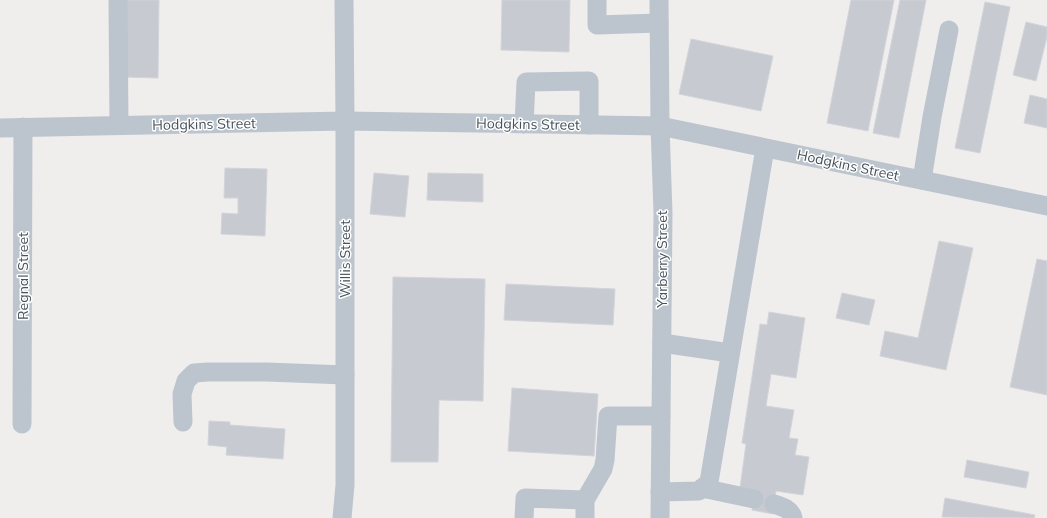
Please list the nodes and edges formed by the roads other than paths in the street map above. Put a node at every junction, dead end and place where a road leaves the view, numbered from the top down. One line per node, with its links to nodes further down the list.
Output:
1 (118, 0): 10 (street)
2 (344, 0): 7 (street, Willis Street)
3 (597, 0): 5 (street)
4 (659, 0): 5 (street, Yarberry Street)
5 (659, 23): 11 (street, Yarberry Street)
6 (949, 30): 15 (street)
7 (346, 121): 8 (street, Hodgkins Street); 10 (street, Hodgkins Street); 19 (street, Willis Street)
8 (524, 124): 9 (street, Hodgkins Street); 9 (street)
9 (589, 125): 11 (street, Hodgkins Street)
10 (119, 126): 12 (street, Hodgkins Street)
11 (660, 126): 14 (street, Hodgkins Street); 17 (street, Yarberry Street)
12 (23, 127): 13 (street, Hodgkins Street); 22 (street, Regnal Street)
13 (0, 128)
14 (765, 148): 15 (street, Hodgkins Street); 18 (street)
15 (922, 180): 16 (street, Hodgkins Street)
16 (1047, 206)
17 (662, 343): 18 (street); 20 (street, Yarberry Street)
18 (730, 353): 23 (street)
19 (345, 375): 21 (street); 28 (street, Willis Street)
20 (661, 416): 24 (street, Yarberry Street); 27 (street)
21 (183, 422)
22 (22, 424)
23 (702, 488): 24 (street); 25 (street)
24 (660, 492): 30 (street, Yarberry Street)
25 (754, 499)
26 (774, 504): 31 (street)
27 (585, 509): 29 (street)
28 (342, 518)
29 (524, 518)
30 (660, 518)
31 (793, 518)

